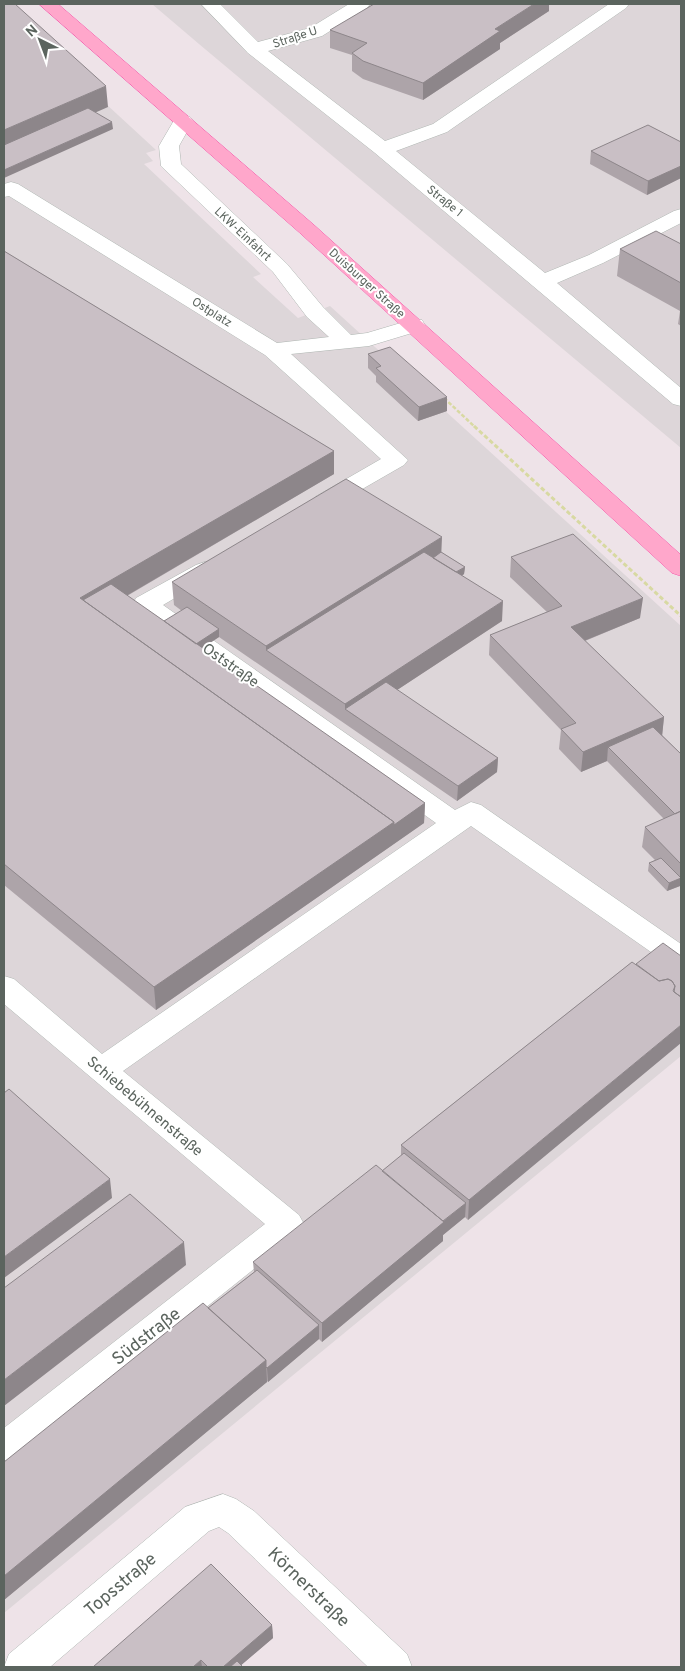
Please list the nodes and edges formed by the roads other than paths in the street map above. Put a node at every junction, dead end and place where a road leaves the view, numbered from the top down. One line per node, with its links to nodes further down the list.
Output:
1 (48, 4): 6 (main road, Duisburger Straße)
2 (210, 4): 5 (street, Straße 1)
3 (361, 4): 5 (street, Straße U)
4 (620, 4): 7 (street)
5 (254, 50): 7 (street, Straße 1)
6 (183, 122): 11 (main road, Duisburger Straße); 12 (street, LKW-Einfahrt)
7 (382, 149): 10 (street, Straße 1)
8 (7, 189): 13 (street, Ostplatz)
9 (681, 215): 10 (street)
10 (542, 281): 14 (street, Straße 1)
11 (414, 325): 12 (street); 17 (main road, Duisburger Straße)
12 (345, 342): 13 (street)
13 (273, 350): 15 (street, Ostplatz)
14 (681, 399)
15 (301, 515)
16 (223, 560): 18 (street, Oststraße)
17 (681, 568)
18 (455, 823): 19 (street); 21 (street)
19 (681, 958)
20 (4, 987): 21 (street, Schiebebühnenstraße)
21 (101, 1070): 22 (street, Schiebebühnenstraße)
22 (288, 1224): 23 (street, Südstraße)
23 (4, 1448)
24 (223, 1510): 25 (street, Topsstraße); 26 (street, Körnerstraße)
25 (22, 1667)
26 (394, 1667)

